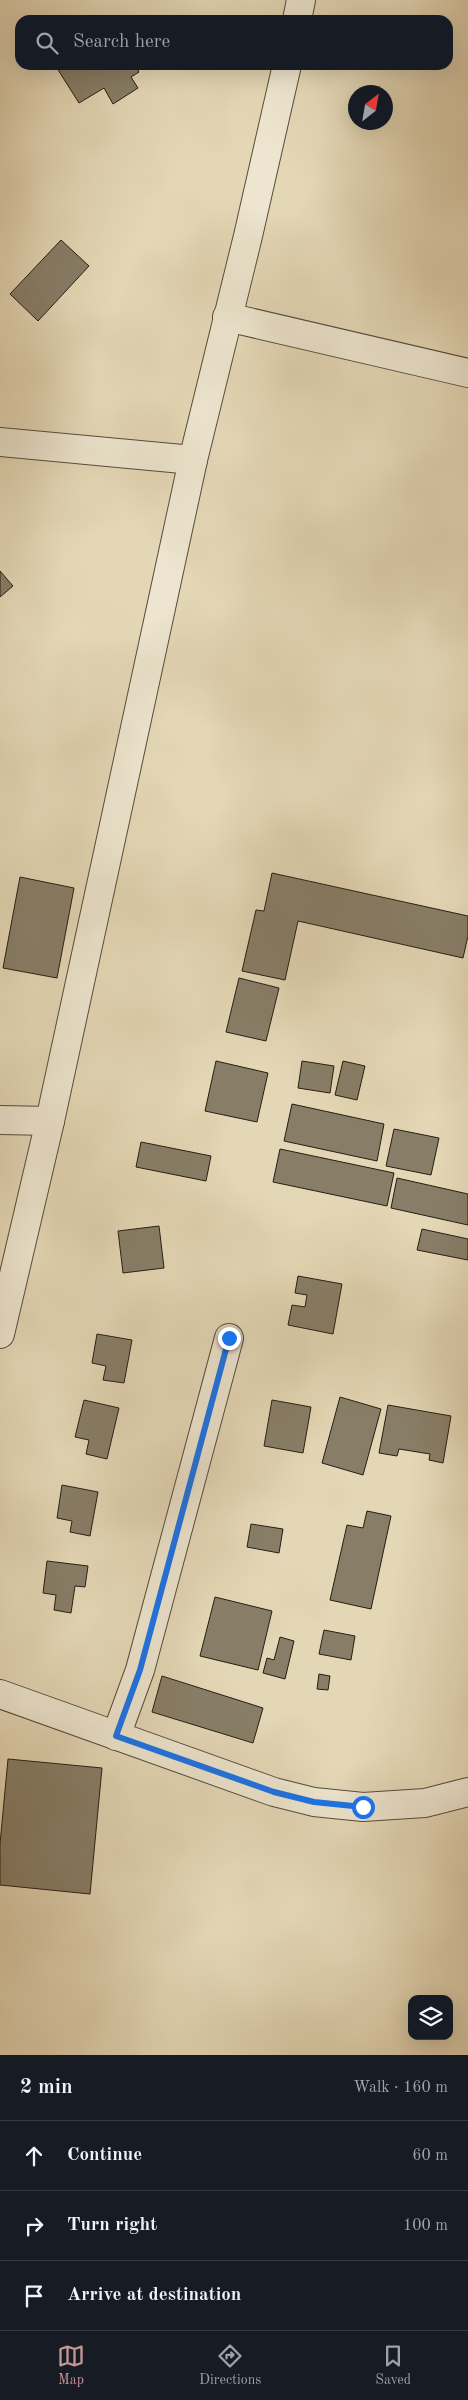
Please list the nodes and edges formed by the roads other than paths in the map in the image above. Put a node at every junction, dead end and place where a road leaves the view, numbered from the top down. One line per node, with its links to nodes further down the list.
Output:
1 (301, 0): 2 (street)
2 (298, 15)
3 (286, 70): 4 (street)
4 (227, 317): 5 (street); 7 (street)
5 (468, 373)
6 (0, 442): 7 (street)
7 (193, 460): 9 (street)
8 (0, 1120): 9 (street)
9 (50, 1121): 10 (street)
10 (0, 1334)
11 (229, 1338): 13 (street)
12 (0, 1694): 13 (street)
13 (116, 1736): 14 (street)
14 (468, 1792)

